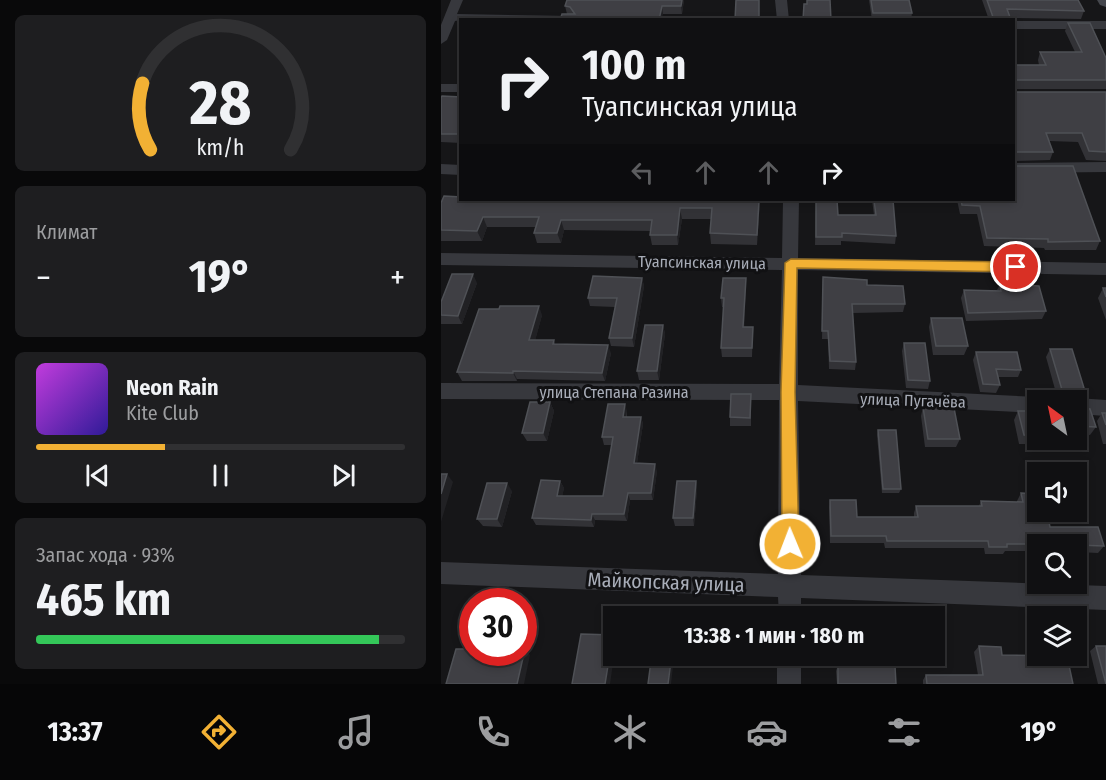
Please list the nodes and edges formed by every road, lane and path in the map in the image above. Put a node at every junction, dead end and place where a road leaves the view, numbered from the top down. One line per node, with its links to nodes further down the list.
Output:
1 (457, 0): 3 (street)
2 (781, 0): 5 (street)
3 (450, 17): 4 (street); 8 (street)
4 (490, 18)
5 (783, 18)
6 (1015, 24): 7 (street)
7 (1106, 25)
8 (441, 40)
9 (441, 88): 10 (street)
10 (459, 88)
11 (1106, 167): 12 (street)
12 (1015, 168)
13 (441, 169): 14 (street)
14 (459, 170)
15 (791, 201): 17 (street)
16 (441, 259): 17 (street, Туапсинская улица)
17 (791, 263): 18 (street, Туапсинская улица); 20 (street)
18 (1106, 268)
19 (441, 391): 20 (street, улица Степана Разина)
20 (788, 392): 21 (street, улица Пугачёва); 25 (street)
21 (1027, 405)
22 (1087, 407): 23 (street)
23 (1106, 408)
24 (441, 573): 25 (street, Майкопская улица)
25 (791, 588): 26 (street, Майкопская улица); 27 (street)
26 (1106, 598)
27 (790, 606)
28 (789, 666): 29 (street)
29 (789, 684)

